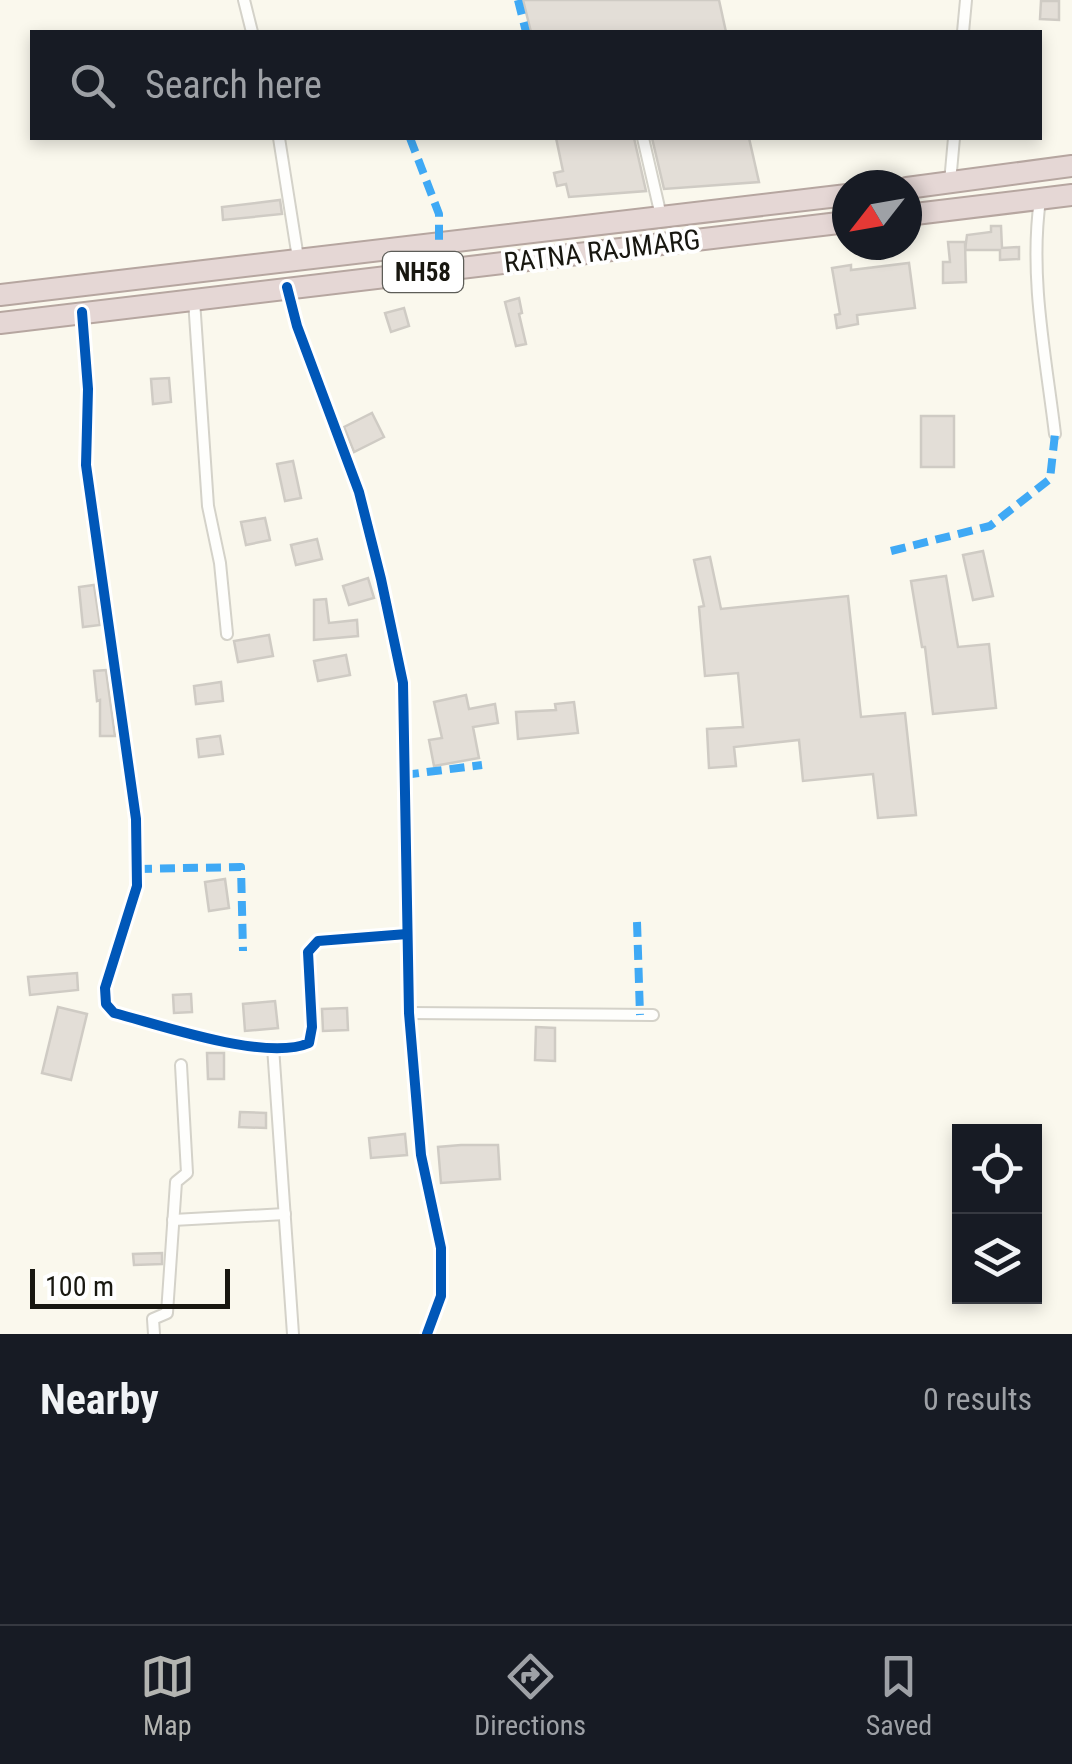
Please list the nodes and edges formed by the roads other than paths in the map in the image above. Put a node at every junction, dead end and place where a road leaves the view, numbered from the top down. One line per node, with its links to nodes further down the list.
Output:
1 (244, 0): 3 (street)
2 (966, 0): 4 (street)
3 (252, 30)
4 (963, 30)
5 (279, 140): 17 (street)
6 (643, 140): 15 (street)
7 (954, 140): 9 (street)
8 (1072, 166): 9 (highway)
9 (950, 182): 10 (highway)
10 (922, 186)
11 (1072, 196): 13 (highway)
12 (832, 197): 15 (highway, RATNA RAJMARG / NH58)
13 (1040, 200): 14 (highway); 23 (street)
14 (922, 213)
15 (661, 216): 17 (highway, RATNA RAJMARG / NH58)
16 (832, 224): 18 (highway, RATNA RAJMARG / NH58)
17 (298, 258): 19 (highway, RATNA RAJMARG / NH58)
18 (287, 287): 20 (highway, RATNA RAJMARG / NH58); 25 (street)
19 (0, 294)
20 (194, 298): 21 (highway, RATNA RAJMARG / NH58); 24 (street)
21 (82, 312): 22 (highway, RATNA RAJMARG / NH58); 28 (street)
22 (0, 323)
23 (1055, 434)
24 (227, 634)
25 (407, 934): 26 (street); 28 (street)
26 (409, 1014): 27 (street); 34 (street)
27 (653, 1015)
28 (273, 1047): 30 (street)
29 (181, 1066): 31 (street)
30 (285, 1214): 31 (street); 33 (street)
31 (173, 1220): 32 (street)
32 (154, 1334)
33 (293, 1334)
34 (427, 1334)

